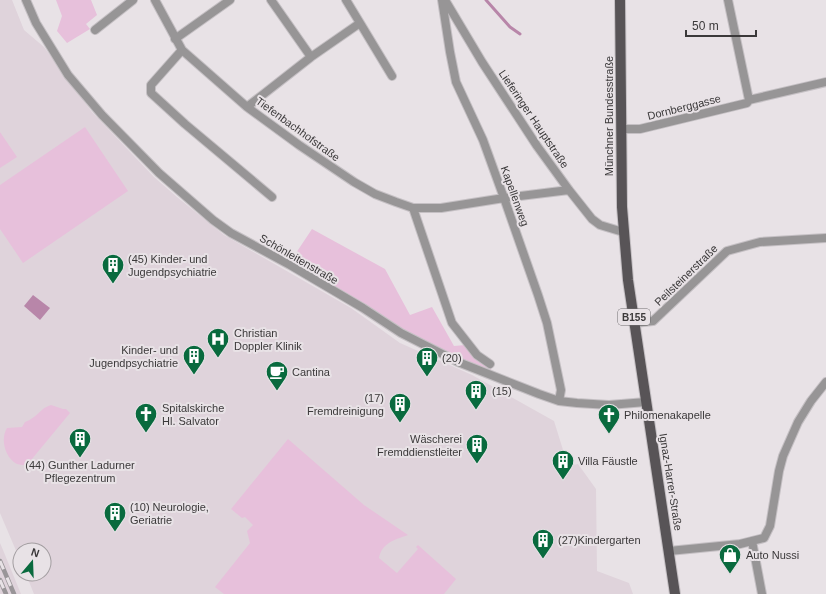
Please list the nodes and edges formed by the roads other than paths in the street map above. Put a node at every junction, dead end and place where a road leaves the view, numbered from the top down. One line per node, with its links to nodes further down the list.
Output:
1 (26, 0): 30 (street, Schönleitenstraße)
2 (133, 0): 12 (street)
3 (155, 0): 13 (street, Tiefenbachhofstraße)
4 (230, 0): 13 (street)
5 (271, 0): 15 (street)
6 (346, 0): 11 (street)
7 (442, 0): 23 (street, Kapellenweg)
8 (445, 0): 21 (street, Lieferinger Hauptstraße)
9 (620, 0): 20 (main road, Münchner Bundesstraße / B155)
10 (728, 0): 18 (street)
11 (360, 23): 15 (street); 16 (street)
12 (95, 30)
13 (175, 39): 14 (street, Tiefenbachhofstraße)
14 (182, 50): 19 (street, Tiefenbachhofstraße); 22 (street)
15 (311, 57): 19 (street)
16 (392, 76)
17 (826, 82): 18 (street, Dornberggasse)
18 (749, 100): 20 (street, Dornberggasse)
19 (247, 107): 24 (street, Tiefenbachhofstraße)
20 (621, 129): 25 (main road, Münchner Bundesstraße / B155)
21 (569, 190): 23 (street, Tiefenbachhofstraße); 25 (street, Lieferinger Hauptstraße)
22 (272, 197)
23 (504, 198): 24 (street, Tiefenbachhofstraße); 30 (street, Kapellenweg)
24 (413, 208): 28 (street)
25 (623, 232): 27 (main road, Ignaz-Harrer-Straße / B155)
26 (826, 238): 27 (street, Peilsteinerstraße)
27 (634, 324): 31 (main road, Ignaz-Harrer-Straße / B155)
28 (490, 364)
29 (826, 382): 32 (street)
30 (559, 401): 31 (street, Schönleitenstraße)
31 (646, 402): 33 (main road, Ignaz-Harrer-Straße / B155)
32 (752, 541): 33 (street); 35 (street)
33 (669, 551): 34 (main road, Ignaz-Harrer-Straße / B155)
34 (675, 594)
35 (762, 594)

